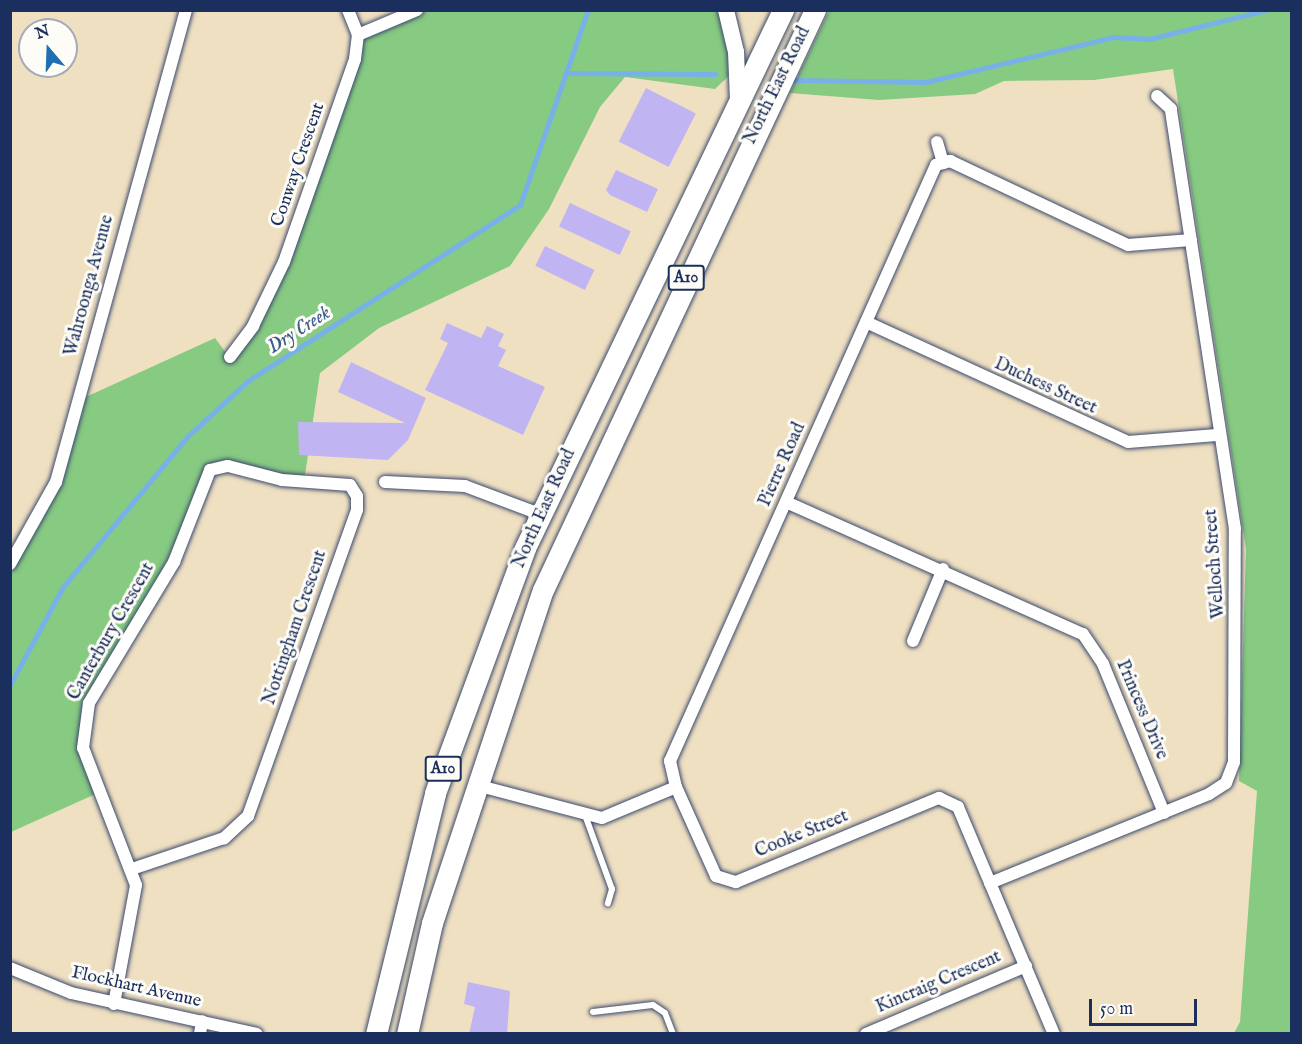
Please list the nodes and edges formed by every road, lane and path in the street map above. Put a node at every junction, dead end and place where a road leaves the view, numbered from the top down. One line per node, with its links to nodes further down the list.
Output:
1 (186, 10): 23 (street, Wahroonga Avenue)
2 (348, 10): 7 (street)
3 (417, 10): 7 (street)
4 (726, 10): 10 (street)
5 (783, 10): 8 (highway); 10 (highway, North East Road / A10)
6 (815, 10): 8 (highway, North East Road / A10)
7 (357, 35): 15 (street, Conway Crescent)
8 (791, 60): 19 (highway, North East Road / A10)
9 (1158, 96): 13 (street, Welloch Street)
10 (738, 106): 21 (highway, North East Road / A10)
11 (937, 142): 12 (street)
12 (943, 163): 13 (street); 14 (street, Pierre Road)
13 (1191, 240): 16 (street, Welloch Street)
14 (866, 322): 16 (street, Duchess Street); 20 (street, Pierre Road)
15 (230, 357)
16 (1217, 435): 28 (street, Welloch Street)
17 (385, 482): 21 (street)
18 (200, 487): 30 (street, Canterbury Crescent); 30 (street, Nottingham Crescent)
19 (582, 498): 21 (highway); 22 (highway, North East Road / A10)
20 (786, 502): 24 (street, Princess Drive); 27 (street, Pierre Road)
21 (540, 514): 22 (highway); 40 (highway, North East Road / A10)
22 (557, 555): 26 (highway, North East Road / A10)
23 (10, 564)
24 (943, 569): 25 (street); 28 (street, Princess Drive)
25 (913, 641)
26 (476, 785): 29 (street); 38 (highway, North East Road / A10)
27 (676, 787): 29 (street); 31 (street, Cooke Street)
28 (1164, 813): 31 (street, Welloch Street)
29 (584, 814): 32 (lane)
30 (132, 869): 35 (street, Canterbury Crescent)
31 (990, 883): 33 (street, Cooke Street)
32 (608, 903)
33 (1026, 966): 42 (street, Kincraig Crescent); 43 (street, Cooke Street)
34 (10, 968): 35 (street, Flockhart Avenue)
35 (114, 1004): 37 (street, Flockhart Avenue)
36 (593, 1012): 41 (lane)
37 (201, 1028): 39 (street, Flockhart Avenue)
38 (406, 1031)
39 (257, 1034)
40 (376, 1034)
41 (673, 1034)
42 (866, 1034)
43 (1054, 1034)

